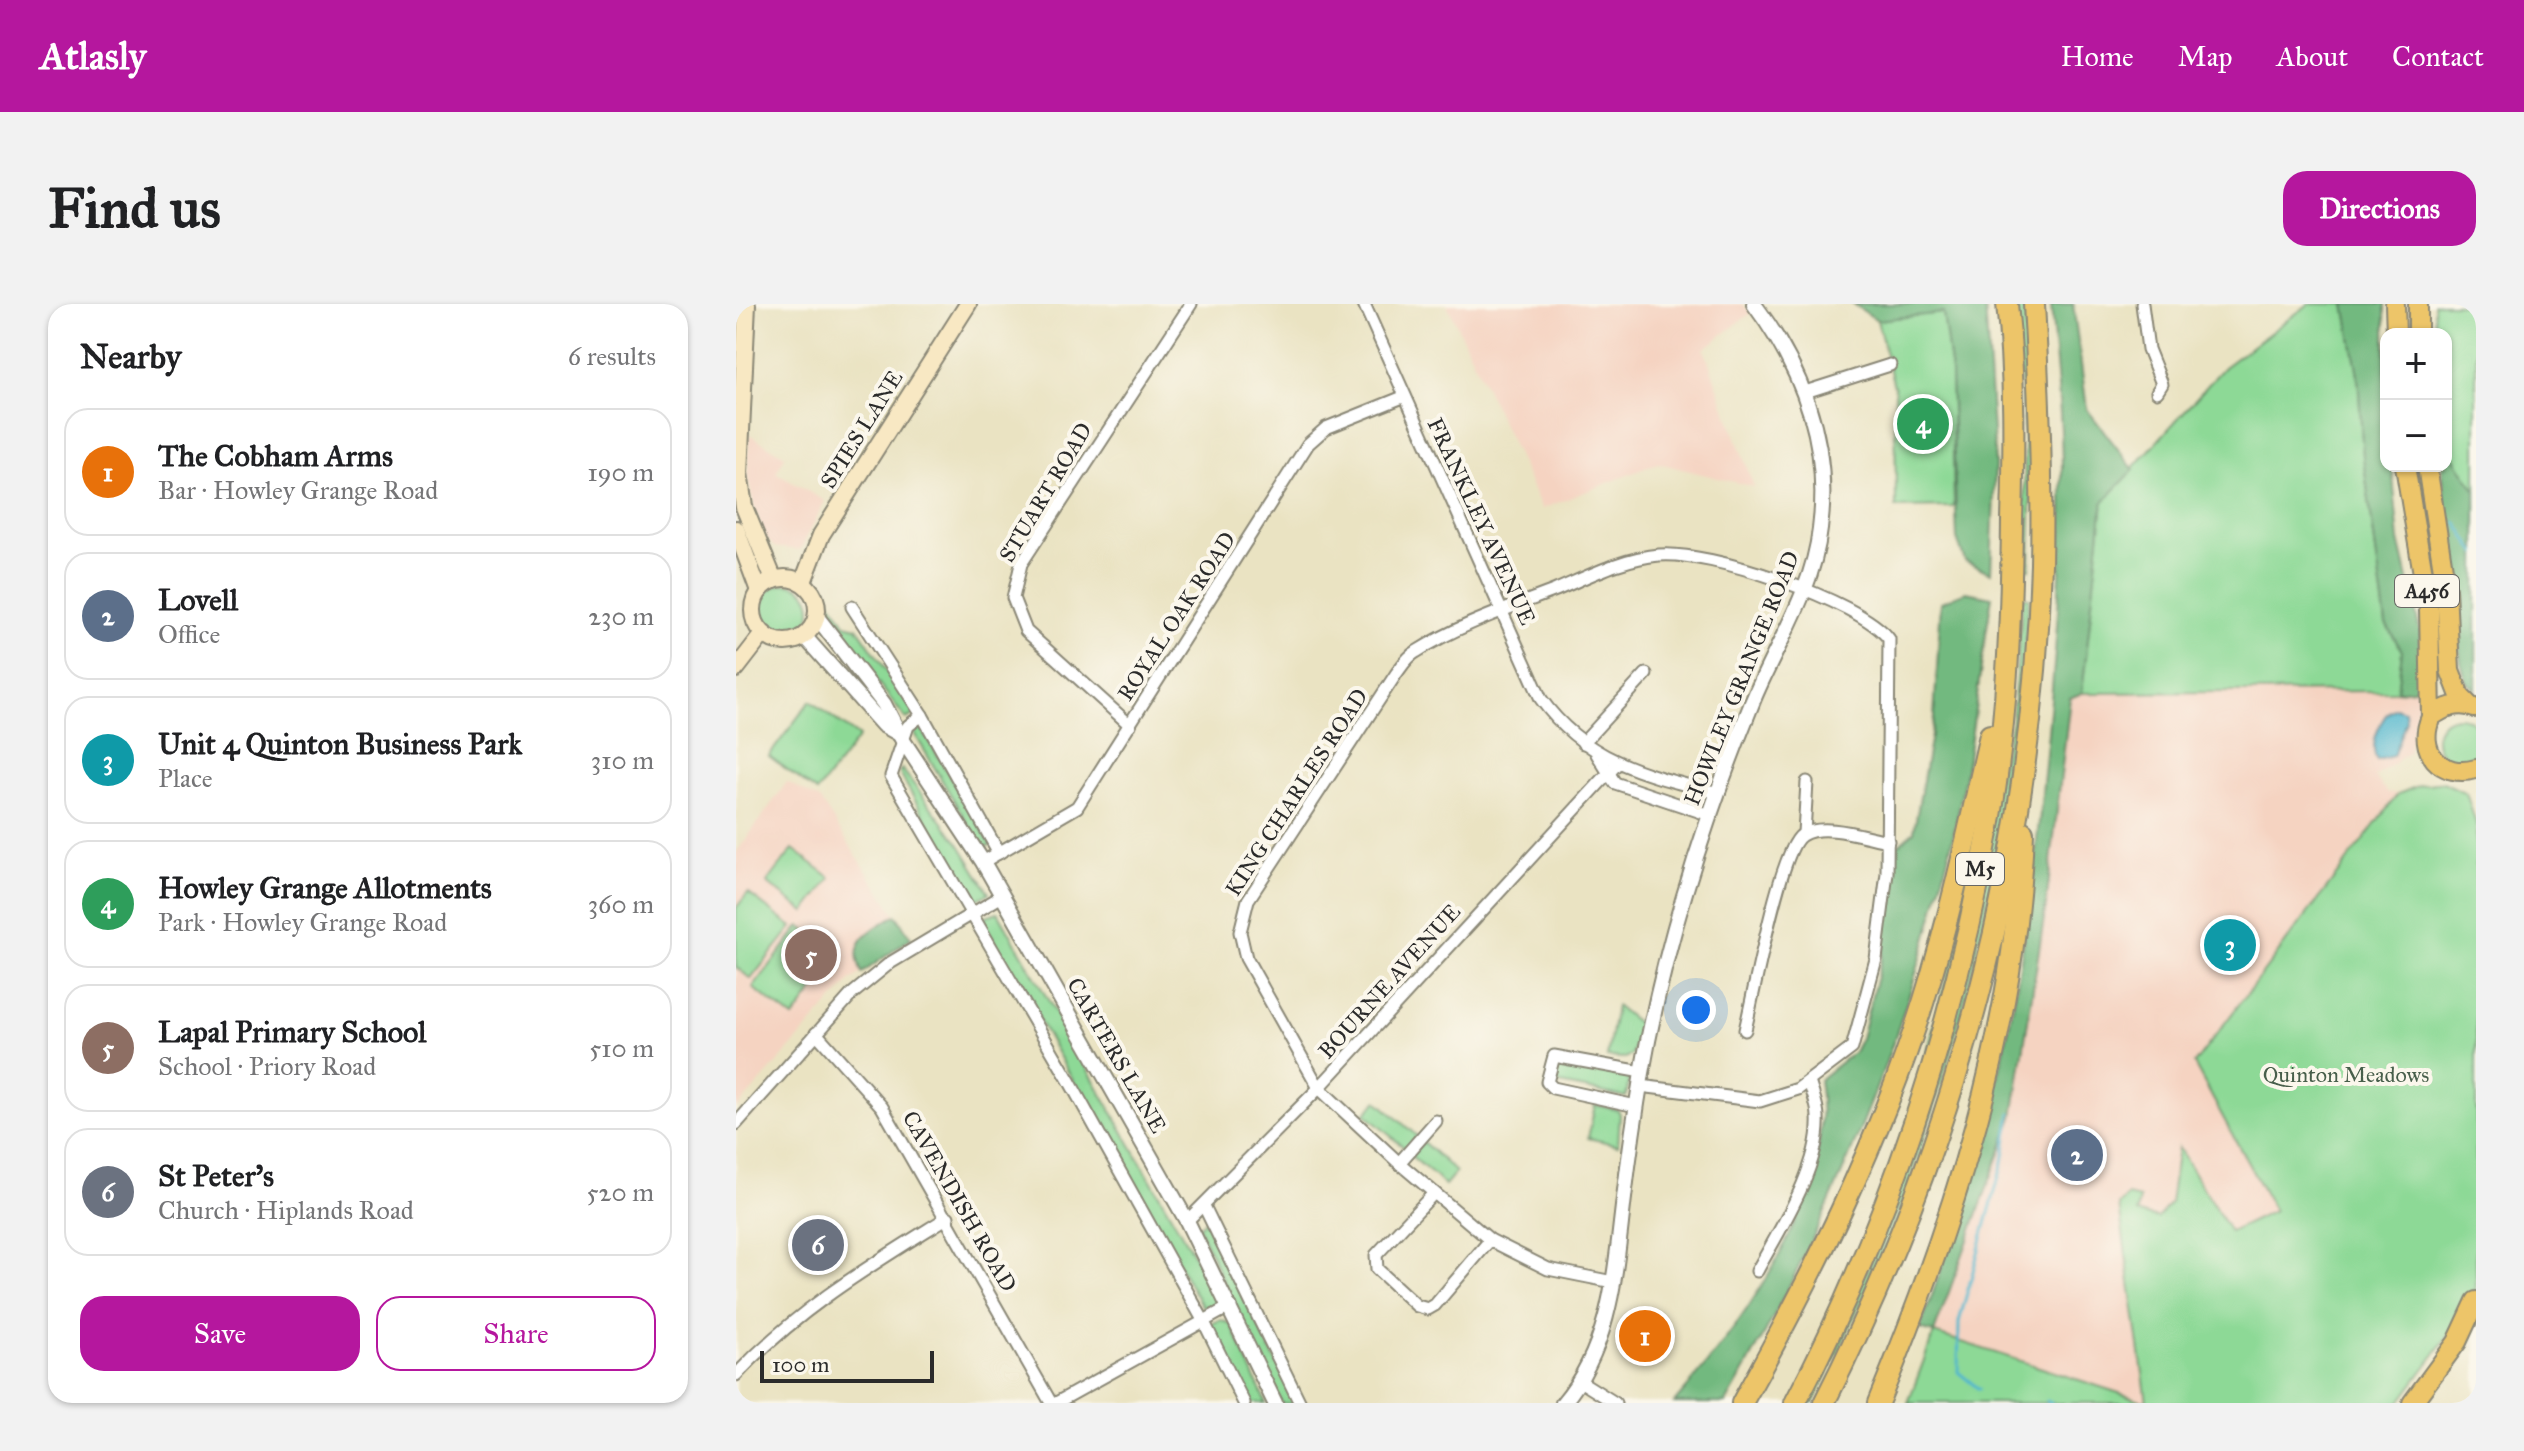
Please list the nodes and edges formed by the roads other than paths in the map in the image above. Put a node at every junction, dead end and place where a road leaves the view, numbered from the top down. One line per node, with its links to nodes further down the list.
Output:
1 (747, 304): 20 (main road)
2 (968, 304): 21 (main road, SPIES LANE)
3 (1191, 304): 35 (street, STUART ROAD)
4 (1364, 304): 16 (street, FRANKLEY AVENUE)
5 (1754, 304): 14 (street, HOWLEY GRANGE ROAD)
6 (2007, 304): 29 (highway, M5)
7 (2034, 304): 39 (highway, M5)
8 (2142, 304): 15 (street)
9 (2395, 304): 11 (highway)
10 (2418, 304): 12 (highway)
11 (2396, 328)
12 (2418, 328)
13 (1890, 365): 14 (street)
14 (1805, 392): 23 (street, HOWLEY GRANGE ROAD)
15 (2157, 392)
16 (1403, 397): 24 (street, FRANKLEY AVENUE); 35 (street, ROYAL OAK ROAD)
17 (2406, 472): 34 (highway, A456)
18 (2428, 472): 32 (highway, A456)
19 (736, 529): 22 (main road)
20 (774, 580): 21 (main road); 22 (main road)
21 (803, 582): 26 (main road)
22 (759, 591): 27 (main road)
23 (1804, 592): 24 (street, KING CHARLES ROAD); 45 (street, HOWLEY GRANGE ROAD); 48 (street, KING CHARLES ROAD)
24 (1502, 612): 37 (street, FRANKLEY AVENUE); 57 (street, KING CHARLES ROAD)
25 (852, 614): 33 (street)
26 (817, 617): 28 (main road); 36 (street, CARTERS LANE)
27 (763, 634): 28 (main road); 30 (main road)
28 (804, 636): 36 (street, CARTERS LANE)
29 (2006, 667): 80 (highway); 81 (highway, M5)
30 (736, 669)
31 (1646, 674): 37 (street)
32 (2472, 708): 34 (highway)
33 (922, 715): 36 (street); 49 (street)
34 (2431, 717): 41 (highway)
35 (1130, 725): 49 (street, ROYAL OAK ROAD)
36 (900, 737): 50 (street, CARTERS LANE); 52 (street)
37 (1583, 743): 38 (street, FRANKLEY AVENUE)
38 (1596, 753): 40 (street, FRANKLEY AVENUE); 42 (street, FRANKLEY AVENUE)
39 (2025, 759): 82 (highway, M5); 83 (highway)
40 (1617, 764): 42 (street, BOURNE AVENUE); 45 (street, FRANKLEY AVENUE)
41 (2468, 771): 44 (highway)
42 (1608, 776): 46 (street); 57 (street, BOURNE AVENUE)
43 (1807, 782): 47 (street)
44 (2476, 786)
45 (1718, 793): 46 (street, HOWLEY GRANGE ROAD)
46 (1710, 815): 55 (street, HOWLEY GRANGE ROAD)
47 (1804, 833): 48 (street); 53 (street)
48 (1888, 841): 56 (street, KING CHARLES ROAD)
49 (999, 853): 50 (street, ROYAL OAK ROAD)
50 (983, 862): 51 (street, CARTERS LANE)
51 (1002, 896): 52 (street); 65 (street, CARTERS LANE)
52 (972, 913): 54 (street); 71 (street)
53 (1745, 1030)
54 (816, 1033): 60 (street); 64 (street, CAVENDISH ROAD)
55 (1641, 1079): 56 (street, KING CHARLES ROAD); 58 (street, HOWLEY GRANGE ROAD); 58 (street)
56 (1809, 1081): 67 (street)
57 (1319, 1088): 61 (street, KING CHARLES ROAD); 63 (street, BOURNE AVENUE)
58 (1636, 1106): 68 (street, HOWLEY GRANGE ROAD)
59 (1436, 1121): 61 (street)
60 (736, 1124)
61 (1399, 1163): 62 (street, KING CHARLES ROAD)
62 (1434, 1193): 66 (street, KING CHARLES ROAD); 66 (street)
63 (1204, 1206): 65 (street, BOURNE AVENUE); 77 (street)
64 (948, 1217): 72 (street); 74 (street, CAVENDISH ROAD)
65 (1187, 1221): 70 (street, CARTERS LANE)
66 (1490, 1240): 68 (street, KING CHARLES ROAD)
67 (1757, 1271)
68 (1613, 1282): 73 (street, HOWLEY GRANGE ROAD)
69 (2476, 1301): 84 (highway)
70 (1231, 1306): 71 (street); 76 (street, CARTERS LANE)
71 (1203, 1320): 74 (street); 75 (street)
72 (736, 1375)
73 (1580, 1381): 78 (street, HOWLEY GRANGE ROAD); 79 (street)
74 (1054, 1403)
75 (1244, 1403)
76 (1275, 1403)
77 (1300, 1403)
78 (1563, 1403)
79 (1615, 1403)
80 (1742, 1403)
81 (1795, 1403)
82 (1824, 1403)
83 (1878, 1403)
84 (2412, 1403)

